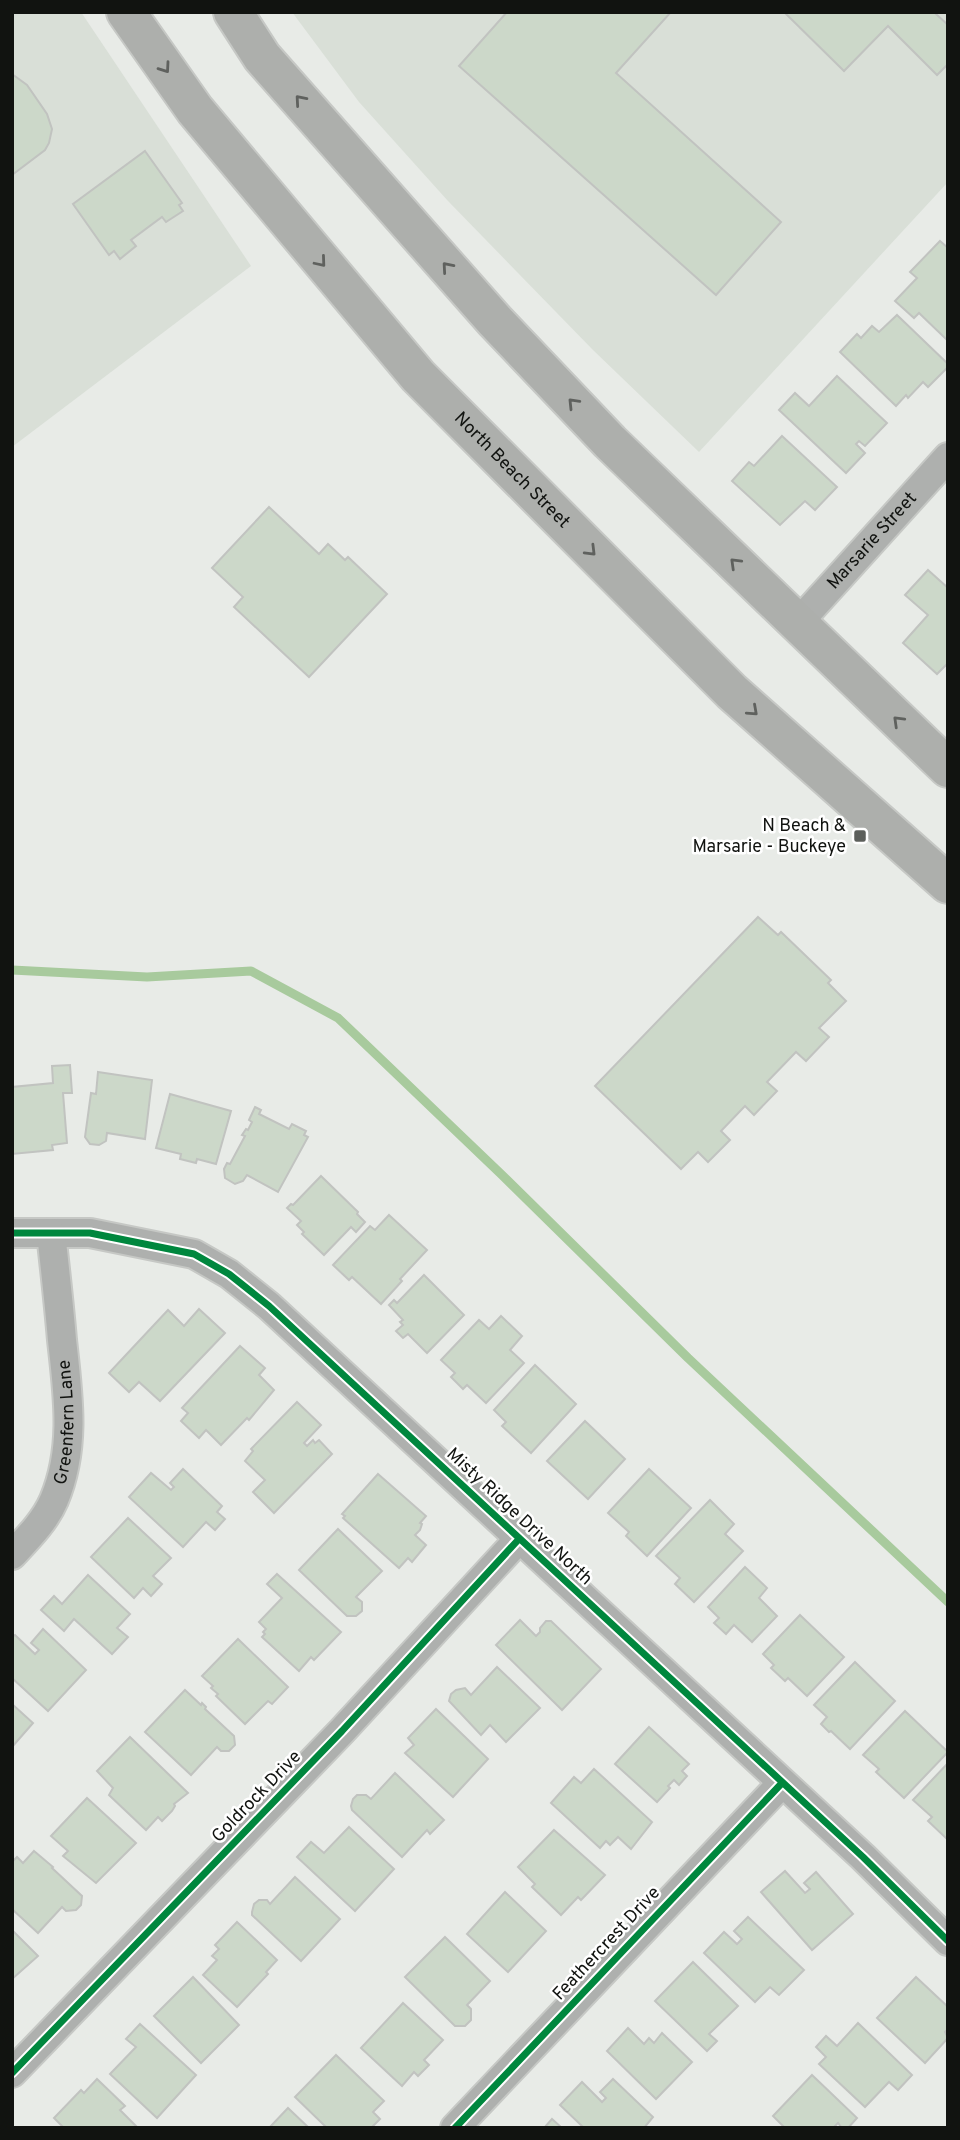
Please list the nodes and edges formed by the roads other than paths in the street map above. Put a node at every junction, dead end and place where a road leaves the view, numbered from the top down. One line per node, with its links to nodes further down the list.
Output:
1 (126, 12): 6 (main road, North Beach Street, one-way to 6)
2 (233, 12): 4 (main road, one-way to 2)
3 (948, 457): 4 (street, Marsarie Street)
4 (797, 624): 5 (main road, one-way to 4)
5 (948, 768)
6 (948, 884)
7 (12, 1233): 8 (street, Misty Ridge Drive North)
8 (51, 1233): 9 (street, Misty Ridge Drive North); 10 (street, Greenfern Lane)
9 (519, 1539): 11 (street, Misty Ridge Drive North); 13 (street, Goldrock Drive)
10 (12, 1555)
11 (782, 1783): 12 (street, Misty Ridge Drive North); 14 (street, Feathercrest Drive)
12 (948, 1941)
13 (12, 2073)
14 (455, 2128)

